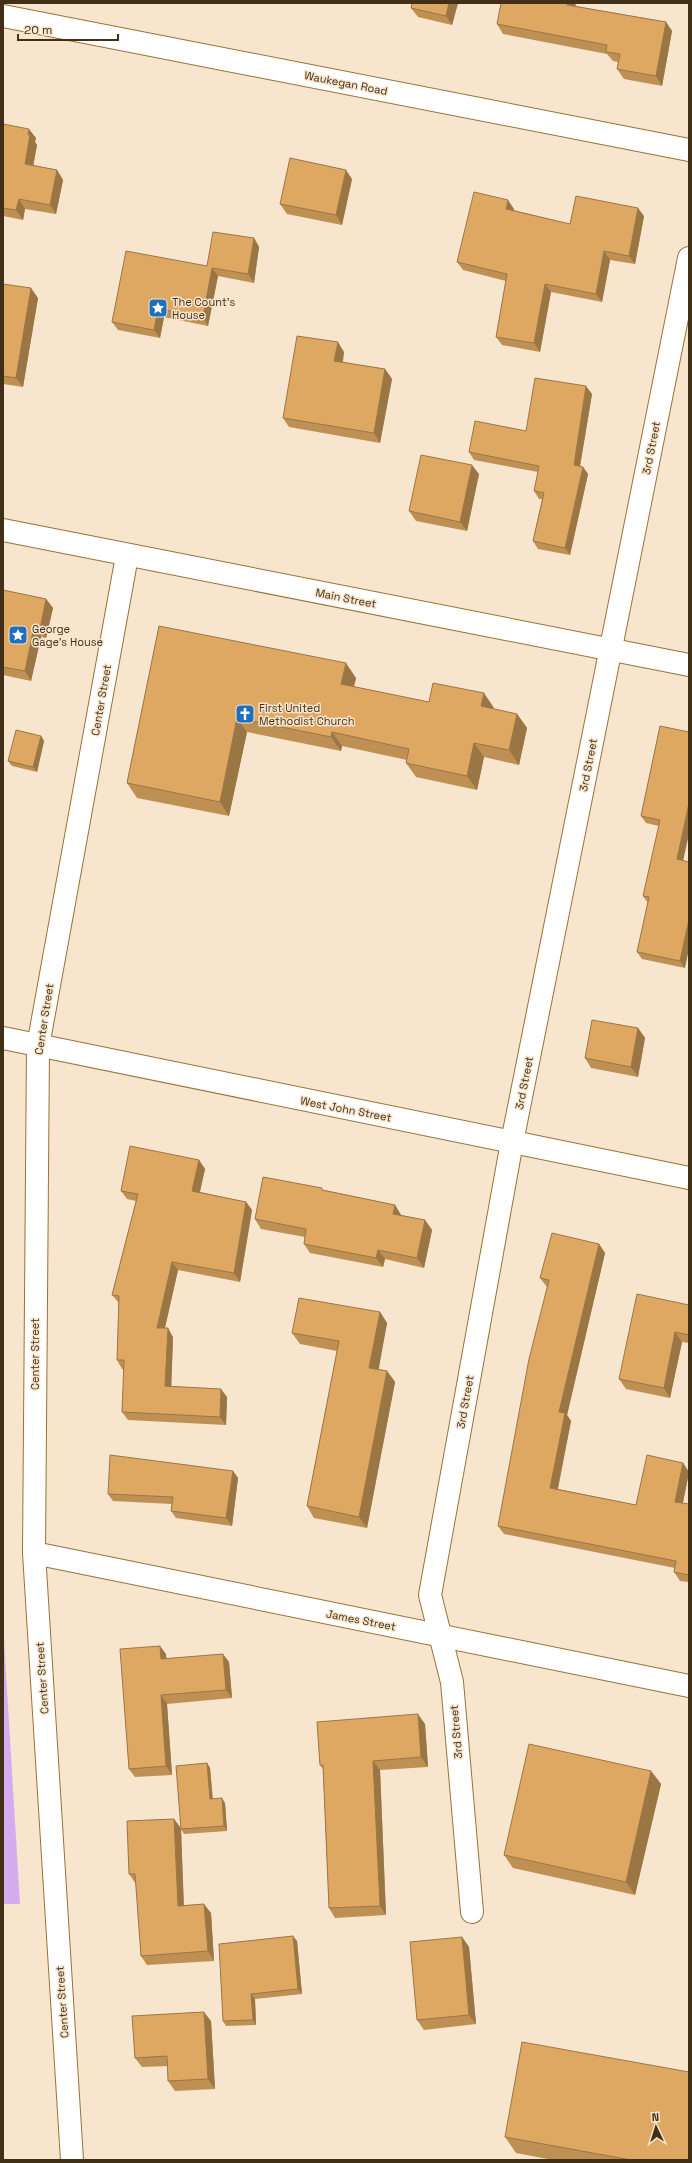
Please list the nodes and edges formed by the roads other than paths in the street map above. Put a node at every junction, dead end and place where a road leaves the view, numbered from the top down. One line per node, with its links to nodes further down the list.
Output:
1 (3, 16): 2 (street, Waukegan Road)
2 (689, 150)
3 (689, 258): 6 (street, 3rd Street)
4 (3, 530): 5 (street, Main Street)
5 (127, 556): 6 (street, Main Street); 9 (street, Center Street)
6 (611, 650): 7 (street, Main Street); 10 (street, 3rd Street)
7 (689, 665)
8 (3, 1038): 9 (street, West John Street)
9 (38, 1046): 10 (street, West John Street); 12 (street, Center Street)
10 (512, 1142): 11 (street, West John Street); 13 (street, 3rd Street)
11 (689, 1178)
12 (34, 1554): 13 (street, James Street); 16 (street, Center Street)
13 (440, 1636): 14 (street, James Street); 15 (street, 3rd Street)
14 (689, 1686)
15 (472, 1912)
16 (72, 2160)

